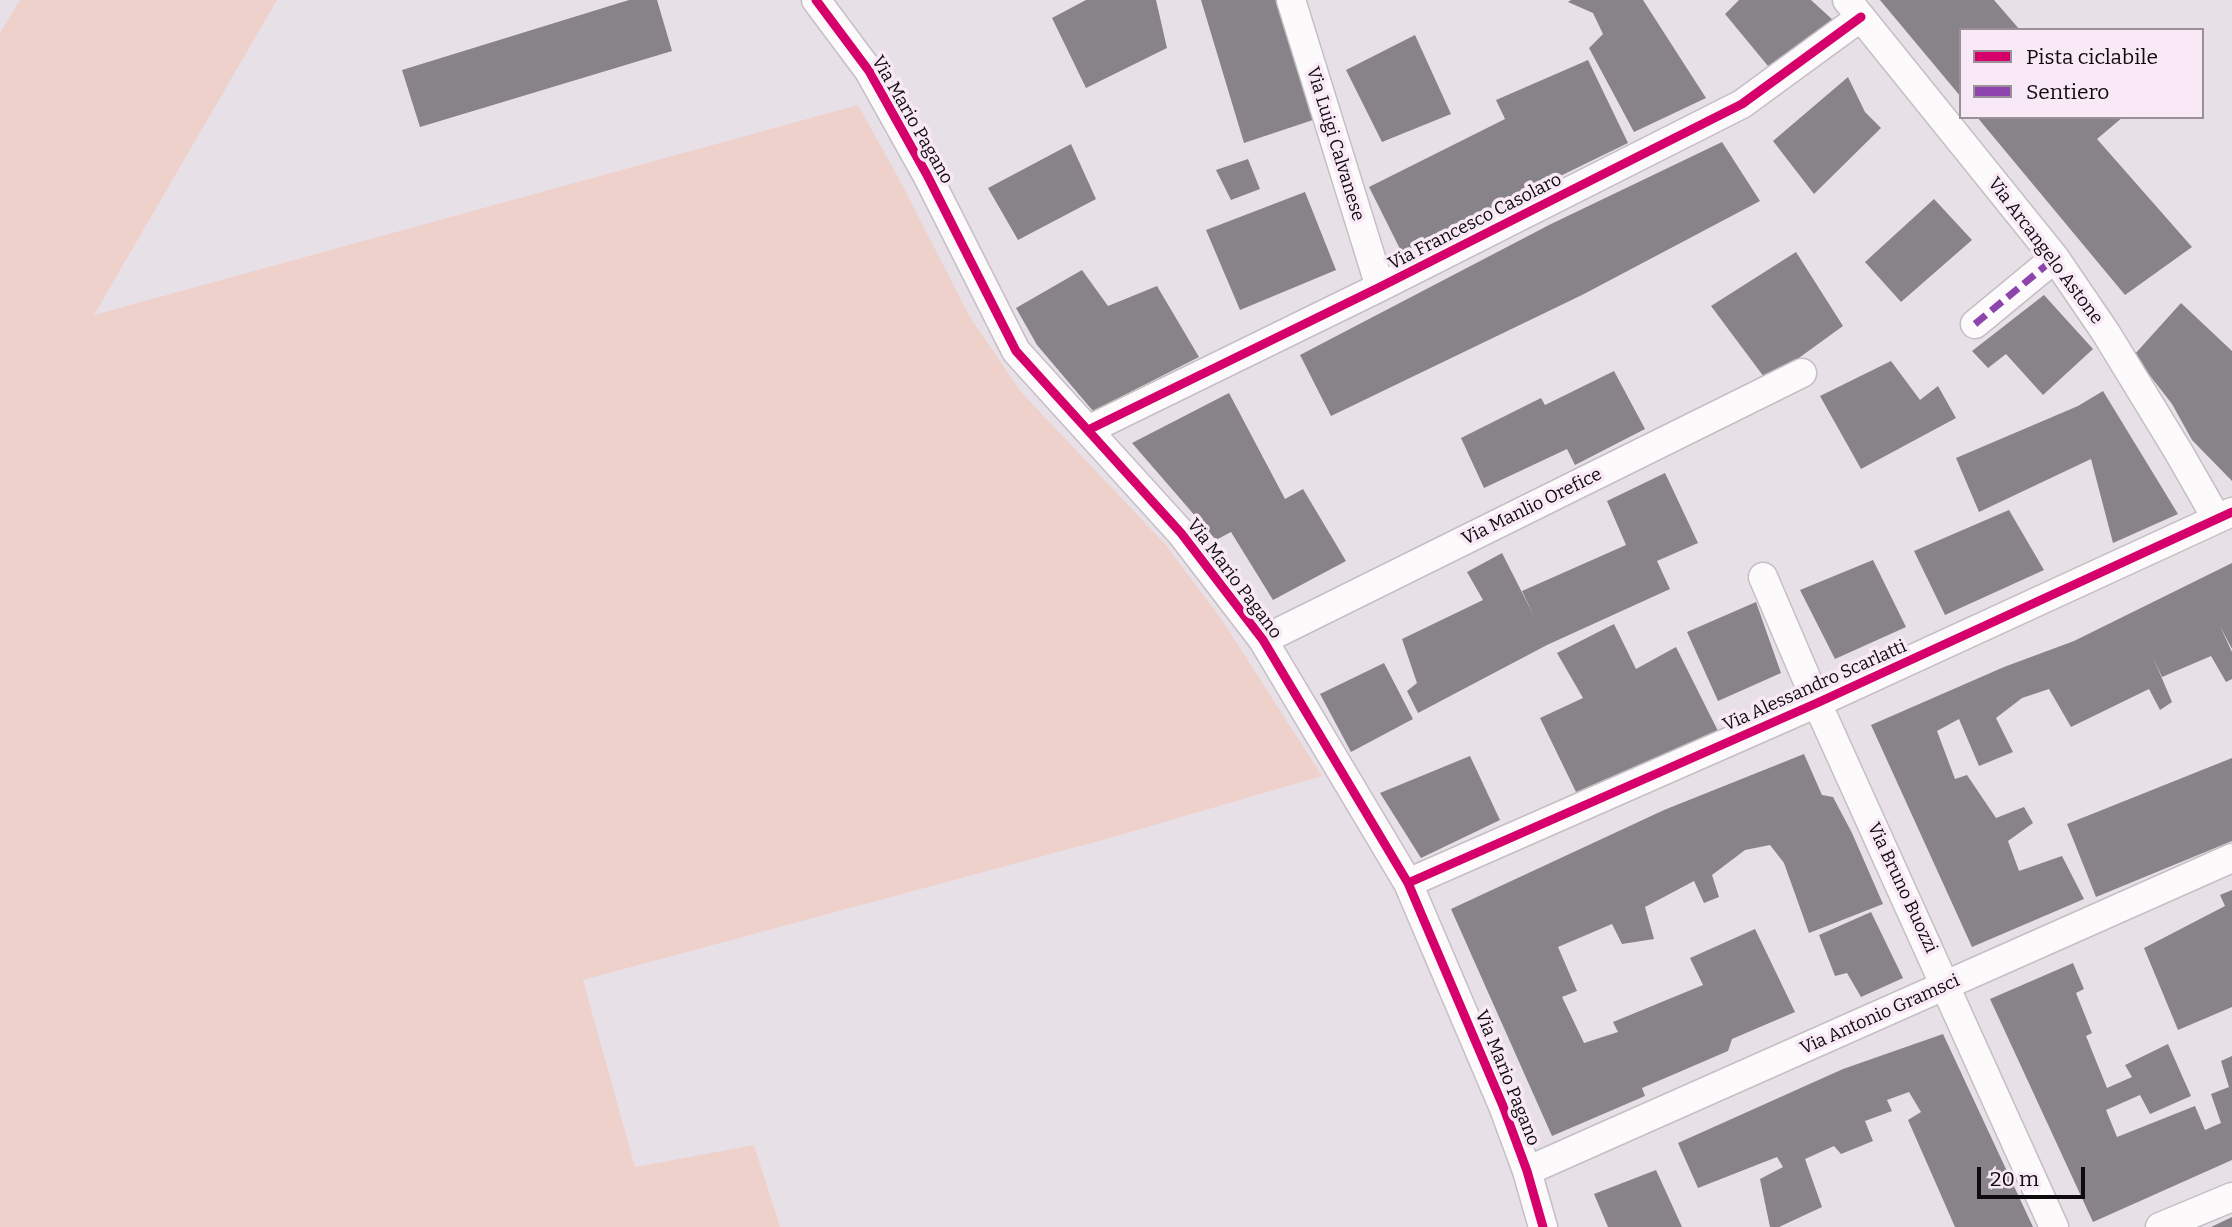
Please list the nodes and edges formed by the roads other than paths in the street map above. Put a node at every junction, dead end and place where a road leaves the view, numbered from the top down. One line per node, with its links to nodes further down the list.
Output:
1 (816, 0): 8 (street, Via Mario Pagano)
2 (1291, 0): 5 (street, Via Luigi Calvanese)
3 (1854, 9): 4 (street, Via Arcangelo Astone); 5 (street, Via Francesco Casolaro)
4 (2054, 258): 6 (street); 9 (street, Via Arcangelo Astone)
5 (1380, 287): 8 (street, Via Francesco Casolaro)
6 (1975, 324)
7 (1802, 373): 11 (street, Via Manlio Orefice)
8 (1088, 430): 11 (street, Via Mario Pagano)
9 (2224, 516): 12 (street, Via Alessandro Scarlatti)
10 (1763, 578): 12 (street, Via Bruno Buozzi)
11 (1263, 640): 14 (street, Via Mario Pagano)
12 (1817, 704): 14 (street, Via Alessandro Scarlatti); 15 (street, Via Bruno Buozzi)
13 (2232, 858): 15 (street, Via Antonio Gramsci)
14 (1408, 883): 16 (street, Via Mario Pagano)
15 (1946, 986): 16 (street, Via Antonio Gramsci); 19 (street, Via Bruno Buozzi)
16 (1527, 1171): 18 (street, Via Mario Pagano)
17 (2232, 1197): 20 (street)
18 (1543, 1227)
19 (2054, 1227)
20 (2160, 1227)

